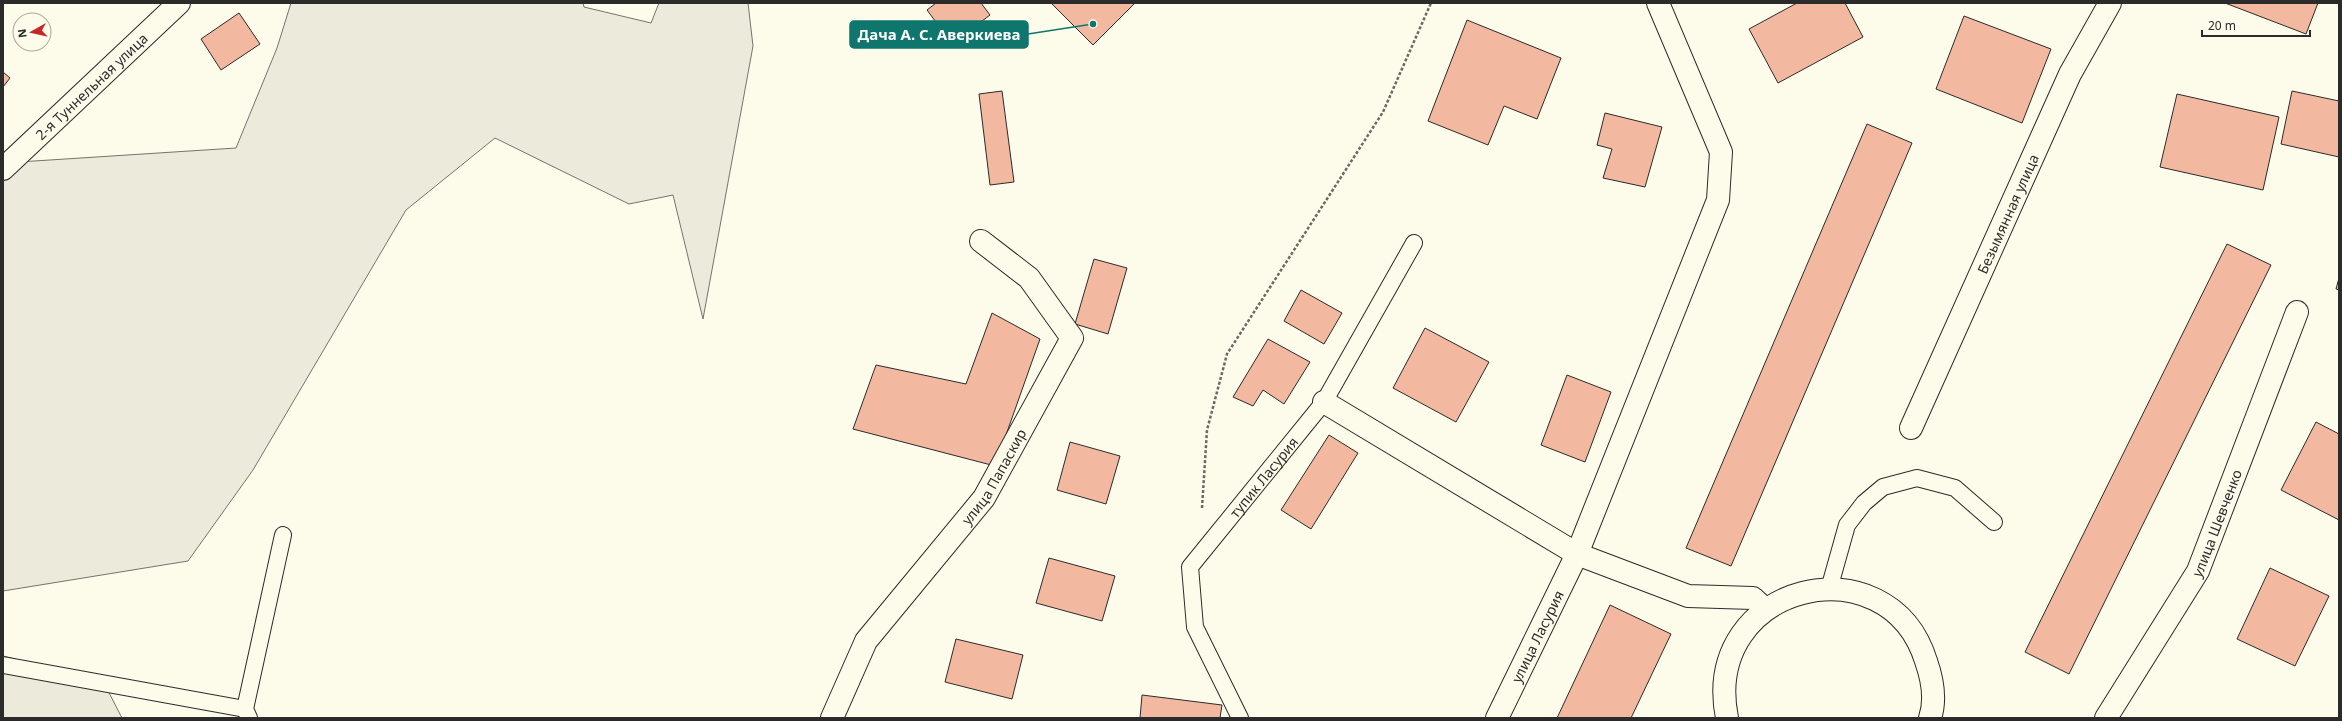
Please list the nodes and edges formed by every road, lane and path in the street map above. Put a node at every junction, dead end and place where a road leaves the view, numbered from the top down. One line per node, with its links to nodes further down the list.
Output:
1 (179, 3): 5 (street, 2-я Туннельная улица)
2 (1431, 3): 11 (path)
3 (1658, 3): 14 (street, улица Ласурия)
4 (2110, 3): 10 (street, Безымянная улица)
5 (3, 169)
6 (981, 241): 20 (street, улица Папаскир)
7 (1414, 243): 9 (lane, тупик Ласурия)
8 (2297, 312): 24 (street, улица Шевченко)
9 (1324, 402): 14 (street); 21 (lane, тупик Ласурия)
10 (1911, 428)
11 (1201, 516)
12 (1994, 522): 15 (lane)
13 (283, 535): 18 (lane)
14 (1577, 554): 16 (street); 22 (street, улица Ласурия)
15 (1829, 589): 16 (street); 19 (street)
16 (1765, 609): 23 (street)
17 (3, 665): 18 (lane)
18 (247, 714)
19 (1932, 717)
20 (832, 718)
21 (1240, 718)
22 (1497, 718)
23 (1726, 718)
24 (2106, 718)

